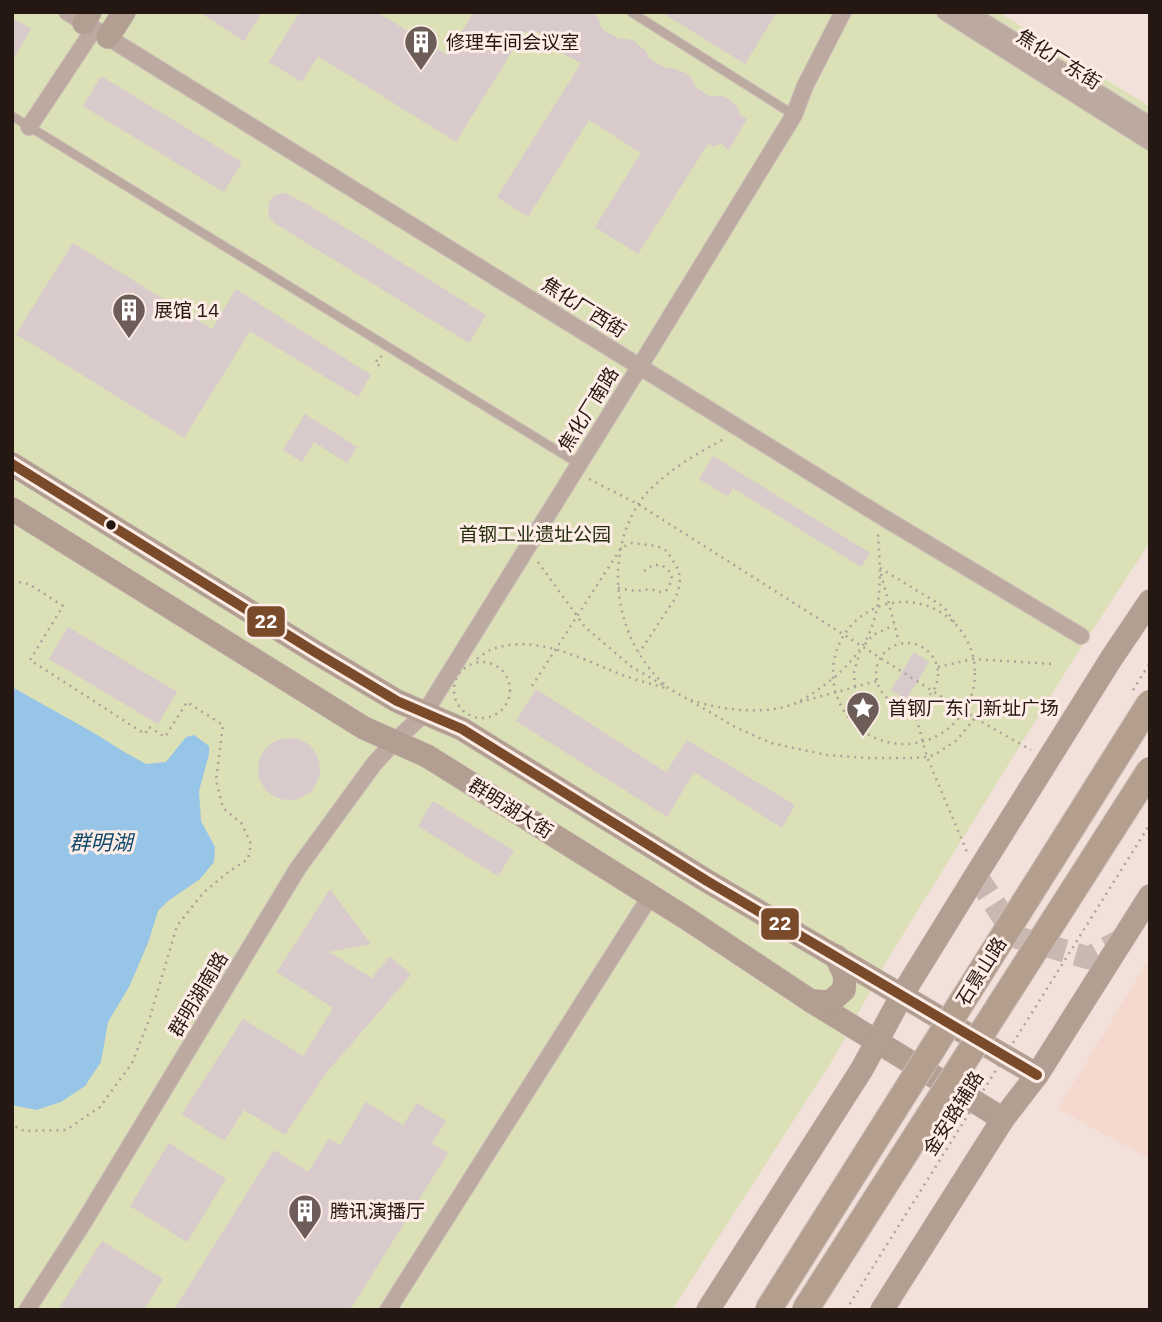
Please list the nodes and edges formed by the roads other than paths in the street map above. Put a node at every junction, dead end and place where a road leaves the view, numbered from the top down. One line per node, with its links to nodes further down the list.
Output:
1 (124, 12): 6 (main road)
2 (631, 12): 7 (lane)
3 (843, 12): 7 (street, 焦化厂南路)
4 (945, 12): 11 (street, 焦化厂东街)
5 (968, 12): 9 (street, 焦化厂东街)
6 (88, 23): 10 (street); 12 (street, 焦化厂西街)
7 (794, 115): 12 (street, 焦化厂南路)
8 (12, 116): 10 (lane)
9 (1150, 125)
10 (29, 127): 14 (lane)
11 (1150, 142)
12 (640, 366): 14 (street, 焦化厂南路); 17 (street, 焦化厂西街)
13 (12, 464): 19 (main road)
14 (577, 468): 19 (street, 焦化厂南路)
15 (12, 509): 20 (main road, 群明湖大街)
16 (1150, 601): 25 (main road)
17 (1081, 636)
18 (1150, 703): 33 (main road, 石景山路, bridge)
19 (424, 714): 20 (street, 群明湖南路); 24 (main road)
20 (395, 741): 22 (main road, 群明湖大街); 30 (street, 群明湖南路)
21 (1150, 770): 34 (main road, 石景山路, bridge)
22 (651, 895): 26 (main road, 群明湖大街); 31 (street)
23 (1150, 896): 28 (main road)
24 (836, 956): 25 (main road); 26 (main road)
25 (902, 995): 27 (main road); 28 (main road)
26 (811, 1000): 27 (main road, 群明湖大街)
27 (877, 1040): 29 (main road, 群明湖大街); 32 (main road)
28 (1038, 1075): 29 (main road)
29 (1003, 1119): 35 (main road)
30 (27, 1310)
31 (388, 1310)
32 (708, 1310)
33 (768, 1310)
34 (805, 1310)
35 (882, 1310)

